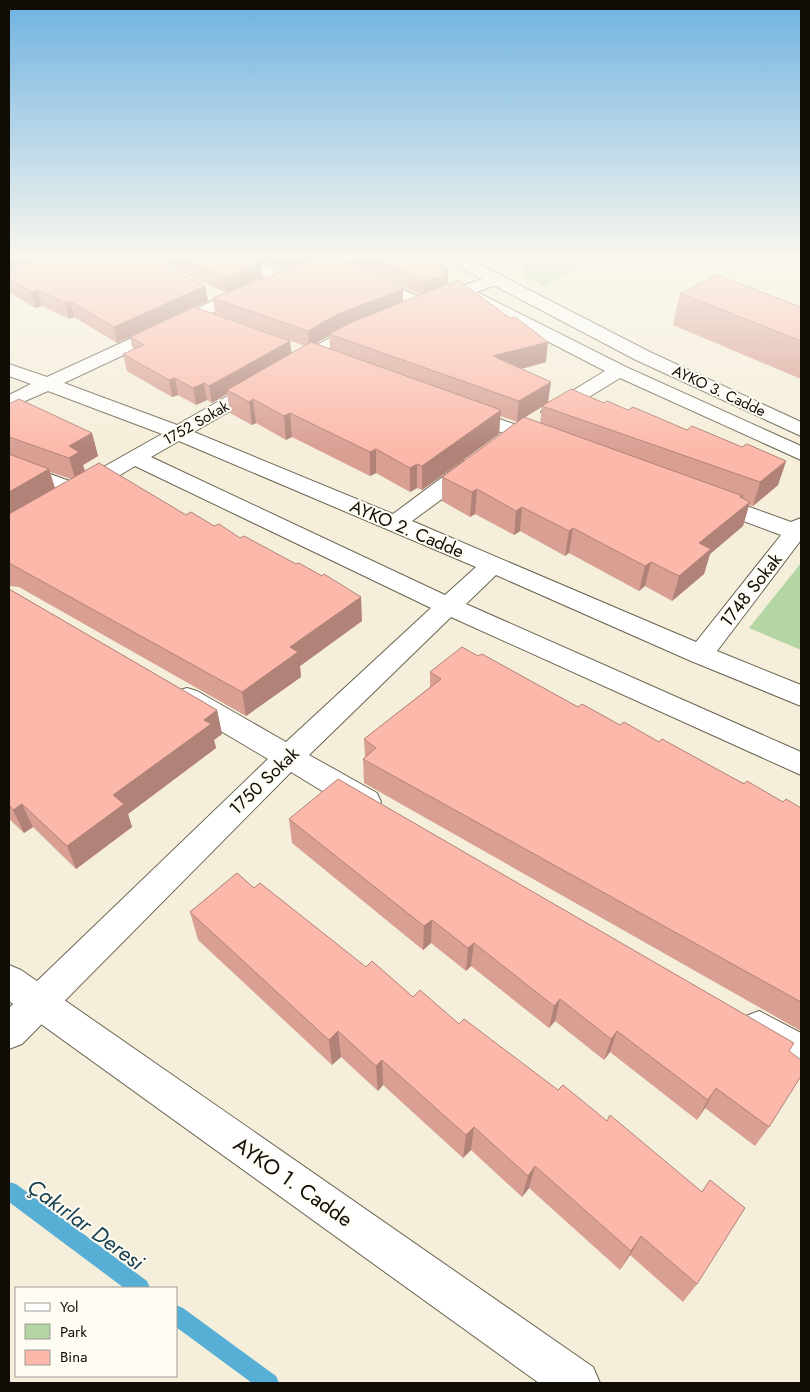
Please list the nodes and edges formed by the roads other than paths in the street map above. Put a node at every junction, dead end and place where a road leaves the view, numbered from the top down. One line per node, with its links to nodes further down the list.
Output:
1 (180, 321): 11 (street)
2 (213, 321): 6 (street)
3 (521, 321): 10 (street, AYKO 3. Cadde)
4 (578, 321): 14 (street, AYKO 3. Cadde)
5 (378, 323): 7 (street, 1752 Sokak)
6 (221, 324)
7 (301, 353): 8 (street); 15 (street, 1752 Sokak)
8 (337, 366)
9 (9, 370): 11 (street, AYKO 2. Cadde)
10 (619, 371): 16 (street); 18 (street, AYKO 3. Cadde)
11 (51, 384): 12 (street); 15 (street, AYKO 2. Cadde)
12 (9, 402)
13 (446, 406): 16 (street)
14 (801, 430)
15 (178, 434): 19 (street, 1752 Sokak); 24 (street, AYKO 2. Cadde)
16 (503, 444): 17 (street); 24 (street)
17 (564, 449)
18 (801, 454)
19 (135, 458): 21 (street, 1752 Sokak); 27 (street)
20 (9, 465): 21 (street)
21 (76, 491): 23 (street, 1752 Sokak)
22 (694, 495): 25 (street)
23 (51, 506)
24 (395, 523): 26 (street, AYKO 2. Cadde)
25 (799, 528): 28 (street, 1748 Sokak)
26 (492, 565): 27 (street, 1750 Sokak); 28 (street, AYKO 2. Cadde)
27 (448, 606): 31 (street, 1750 Sokak); 32 (street)
28 (700, 655): 30 (street, AYKO 2. Cadde)
29 (170, 688): 31 (street)
30 (801, 696)
31 (288, 757): 33 (street); 34 (street, 1750 Sokak)
32 (801, 764)
33 (391, 816)
34 (24, 991): 36 (street, 1750 Sokak); 38 (street, AYKO 1. Cadde)
35 (733, 1014): 37 (street)
36 (9, 1032)
37 (801, 1053)
38 (576, 1383)

